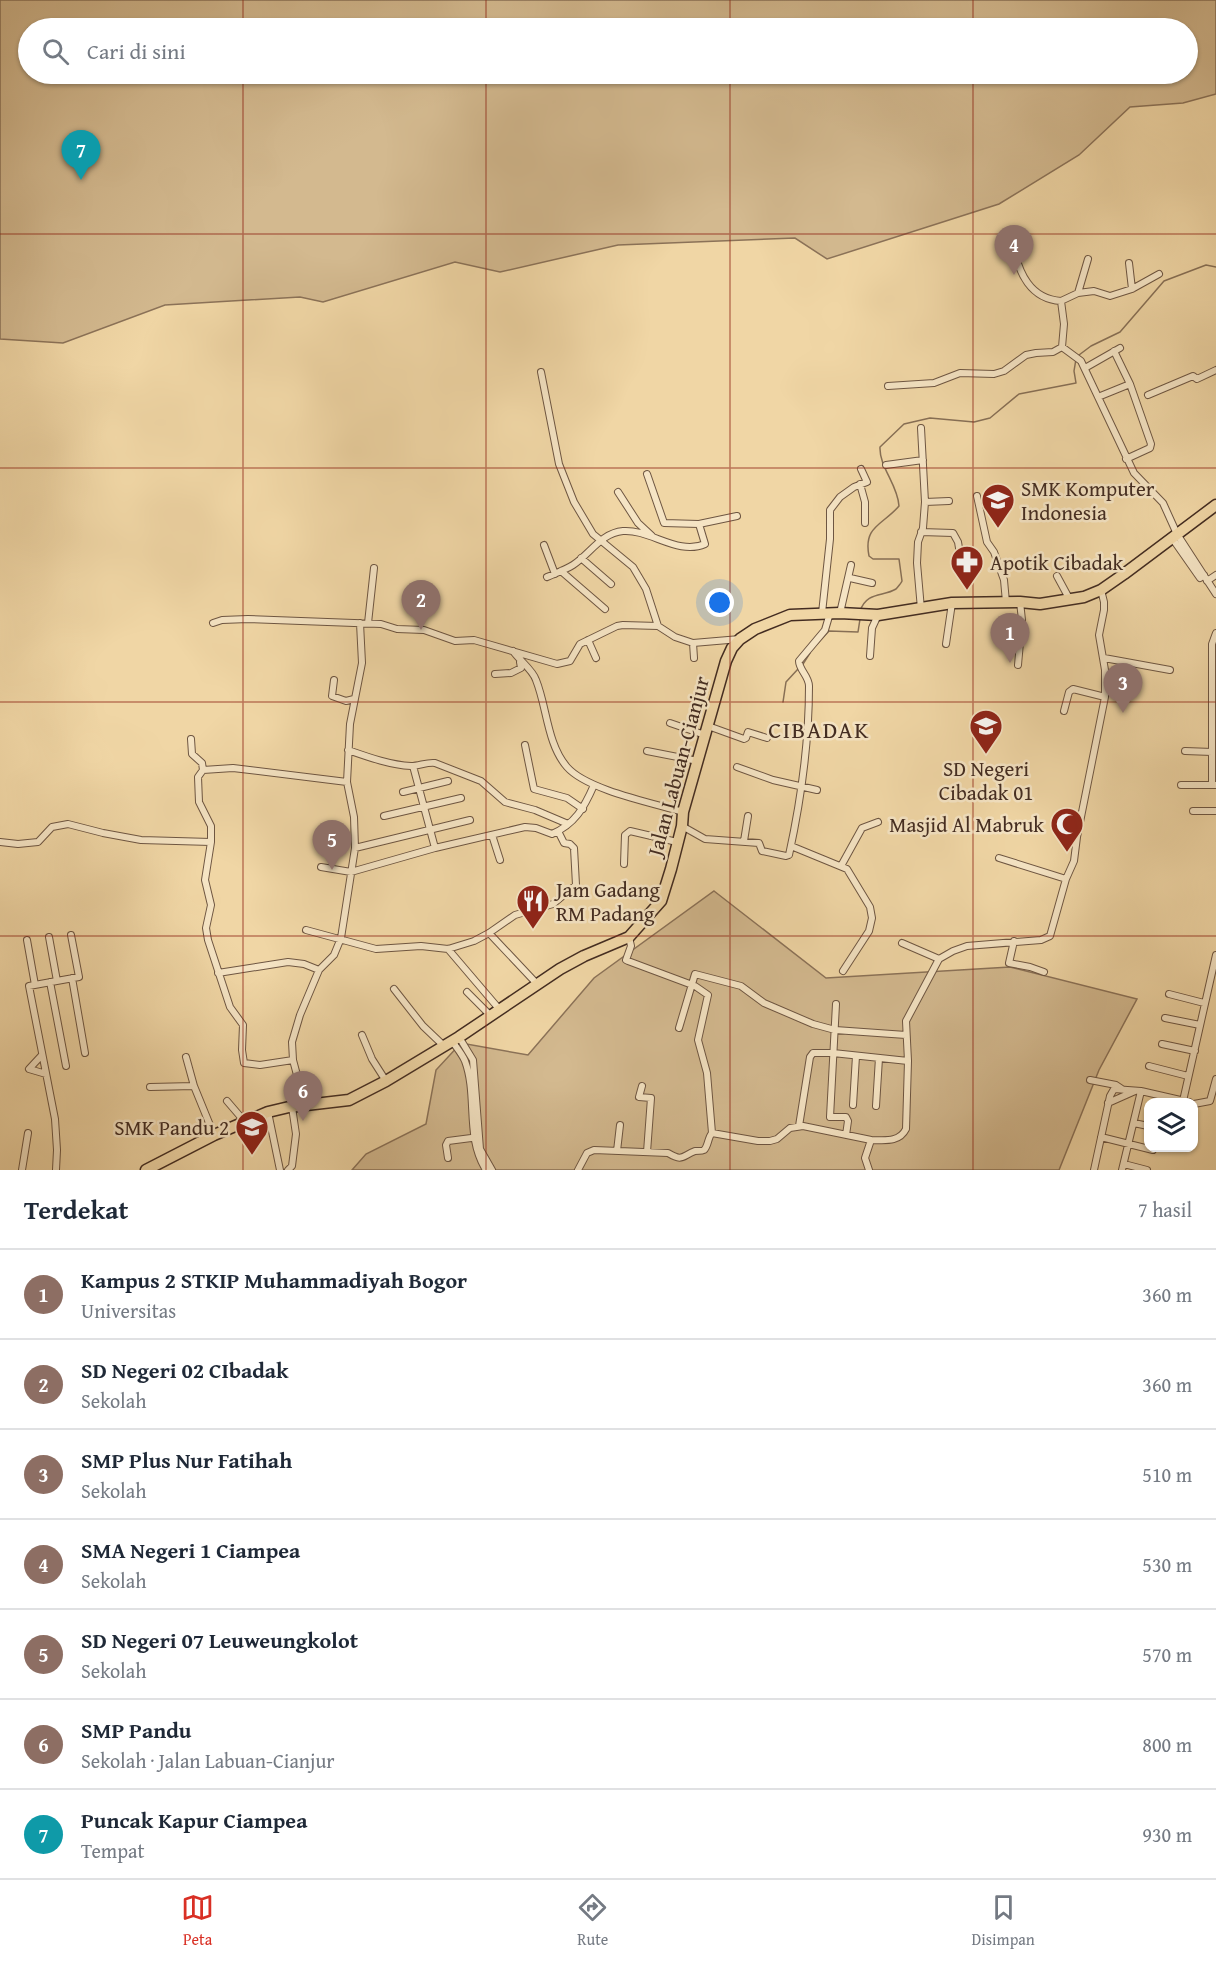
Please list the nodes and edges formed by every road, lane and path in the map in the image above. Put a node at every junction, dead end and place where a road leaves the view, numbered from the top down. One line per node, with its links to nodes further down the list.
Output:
1 (1013, 246): 7 (street)
2 (1088, 259): 6 (street)
3 (1129, 263): 5 (street)
4 (1159, 274): 5 (street)
5 (1132, 289): 6 (street)
6 (1078, 293): 7 (street)
7 (1061, 301): 8 (street)
8 (1062, 347): 9 (street); 13 (street)
9 (1085, 368): 12 (street); 15 (street)
10 (1216, 370): 14 (street)
11 (541, 372): 36 (street)
12 (1130, 384): 15 (street); 17 (street)
13 (888, 386)
14 (1148, 394)
15 (1098, 397): 17 (street)
16 (921, 428): 18 (street)
17 (1126, 459): 34 (street)
18 (923, 460): 19 (street); 26 (street)
19 (886, 465)
20 (861, 470): 22 (street)
21 (647, 474): 31 (street)
22 (860, 484): 30 (street); 58 (street)
23 (618, 492): 29 (street)
24 (977, 496): 53 (street)
25 (949, 501): 26 (street)
26 (925, 502): 33 (street)
27 (1216, 505): 34 (highway, Jalan Labuan-Cianjur)
28 (737, 516): 31 (street)
29 (638, 523): 32 (street); 35 (street)
30 (865, 523)
31 (699, 524): 35 (street)
32 (623, 531): 35 (street); 36 (street)
33 (921, 532): 39 (street); 57 (street)
34 (1175, 536): 47 (street); 50 (highway, Jalan Labuan-Cianjur)
35 (654, 538)
36 (600, 541): 38 (street); 63 (street)
37 (544, 545): 42 (street)
38 (581, 558): 42 (street); 49 (street)
39 (961, 560)
40 (851, 565): 46 (street)
41 (374, 568): 62 (street)
42 (558, 573): 45 (street); 56 (street)
43 (1216, 575): 47 (street)
44 (1057, 576): 52 (street)
45 (547, 577)
46 (850, 578): 48 (street); 58 (street)
47 (1205, 578): 51 (street)
48 (872, 583)
49 (611, 584)
50 (1101, 590): 52 (highway, Jalan Labuan-Cianjur); 73 (street)
51 (1215, 590)
52 (1070, 600): 54 (highway, Jalan Labuan-Cianjur)
53 (1006, 602): 54 (highway, Jalan Labuan-Cianjur); 55 (highway, Jalan Labuan-Cianjur)
54 (1020, 602): 75 (street)
55 (952, 603): 57 (highway, Jalan Labuan-Cianjur); 68 (street)
56 (605, 609)
57 (921, 610): 59 (highway, Jalan Labuan-Cianjur)
58 (831, 613): 59 (highway, Jalan Labuan-Cianjur); 66 (highway, Jalan Labuan-Cianjur); 99 (street)
59 (878, 615): 70 (street)
60 (213, 623): 61 (street)
61 (360, 623): 62 (street); 81 (street)
62 (368, 623): 69 (street)
63 (658, 626): 65 (street); 67 (street)
64 (1216, 633): 79 (street)
65 (588, 639): 69 (street); 71 (street)
66 (741, 639): 67 (street); 84 (highway, Jalan Labuan-Cianjur)
67 (693, 643): 72 (street)
68 (946, 644)
69 (512, 651): 74 (street)
70 (870, 656)
71 (596, 658)
72 (694, 658)
73 (1104, 658): 76 (street); 80 (street)
74 (520, 661): 77 (street); 98 (street)
75 (1018, 665)
76 (1170, 670)
77 (495, 674)
78 (334, 680): 81 (street)
79 (1214, 691): 91 (street)
80 (1105, 696): 82 (street); 133 (street)
81 (354, 699): 88 (street)
82 (1064, 711)
83 (670, 723): 84 (street)
84 (706, 731): 85 (street); 92 (highway, Jalan Labuan-Cianjur)
85 (767, 738)
86 (191, 739): 95 (street)
87 (525, 745): 107 (street)
88 (348, 750): 93 (street); 97 (street)
89 (647, 751): 92 (street)
90 (1185, 751): 91 (street)
91 (1212, 752): 101 (street)
92 (698, 761): 110 (highway, Jalan Labuan-Cianjur)
93 (413, 766): 102 (street); 115 (street)
94 (737, 767): 99 (street)
95 (203, 770): 97 (street); 121 (street)
96 (448, 781): 102 (street)
97 (347, 782): 125 (street)
98 (594, 785): 107 (street); 110 (street)
99 (801, 785): 103 (street); 124 (street)
100 (1181, 785): 101 (street)
101 (1214, 785)
102 (418, 787): 104 (street); 106 (street)
103 (817, 790)
104 (403, 792)
105 (460, 798): 106 (street)
106 (424, 807): 111 (street); 117 (street)
107 (584, 809): 115 (street)
108 (1193, 811): 109 (street)
109 (1216, 811)
110 (683, 812): 116 (highway, Jalan Labuan-Cianjur)
111 (384, 816)
112 (747, 816): 120 (street)
113 (470, 820): 117 (street)
114 (878, 822): 130 (street)
115 (568, 824): 118 (street)
116 (682, 826): 120 (street); 122 (highway, Jalan Labuan-Cianjur)
117 (430, 830): 125 (street); 126 (street)
118 (558, 831): 119 (street); 135 (street)
119 (492, 835): 126 (street); 128 (street)
120 (744, 841): 124 (street)
121 (211, 842): 123 (street); 149 (street)
122 (677, 842): 129 (street); 138 (highway, Jalan Labuan-Cianjur)
123 (0, 843)
124 (791, 846): 130 (street)
125 (355, 848): 132 (street)
126 (435, 848): 132 (street)
127 (999, 858): 133 (street)
128 (500, 860)
129 (624, 864)
130 (841, 866): 147 (street)
131 (321, 867): 132 (street)
132 (351, 872): 139 (street)
133 (1066, 879): 141 (street)
134 (306, 930): 139 (street)
135 (489, 933): 143 (street); 154 (street)
136 (71, 935): 150 (street)
137 (49, 937): 151 (street)
138 (629, 937): 152 (street); 154 (highway, Jalan Labuan-Cianjur)
139 (341, 938): 143 (street); 146 (street)
140 (27, 940): 153 (street)
141 (1014, 941): 145 (street); 148 (street)
142 (902, 943): 145 (street)
143 (448, 949): 162 (street)
144 (1216, 956): 158 (street)
145 (939, 960): 168 (street)
146 (319, 970): 149 (street); 178 (street)
147 (843, 971)
148 (1044, 972)
149 (218, 973): 178 (street)
150 (72, 978): 151 (street); 172 (street)
151 (54, 982): 153 (street); 180 (street)
152 (691, 984): 165 (street); 166 (street); 209 (street)
153 (36, 985): 174 (street)
154 (538, 985): 162 (highway, Jalan Labuan-Cianjur)
155 (394, 989): 169 (street)
156 (466, 992): 162 (street)
157 (1169, 994): 160 (street)
158 (1207, 994): 159 (street); 160 (street)
159 (1216, 996)
160 (1204, 1003): 164 (street)
161 (836, 1004): 166 (street)
162 (496, 1014): 169 (highway, Jalan Labuan-Cianjur)
163 (1165, 1018): 164 (street)
164 (1200, 1025): 171 (street)
165 (679, 1028)
166 (835, 1030): 168 (street); 173 (street)
167 (362, 1035): 186 (street)
168 (906, 1035): 179 (street)
169 (452, 1041): 186 (highway, Jalan Labuan-Cianjur); 212 (street)
170 (1162, 1044): 171 (street)
171 (1195, 1051): 183 (street)
172 (86, 1053)
173 (833, 1053): 175 (street); 207 (street); 211 (street)
174 (42, 1054): 182 (street); 182 (street)
175 (856, 1056): 177 (street); 199 (street)
176 (186, 1057): 187 (street)
177 (879, 1058): 179 (street); 200 (street)
178 (293, 1060): 198 (street)
179 (908, 1061): 214 (street)
180 (66, 1066)
181 (1149, 1066): 183 (street)
182 (46, 1074): 222 (street)
183 (1188, 1076): 193 (street)
184 (1216, 1079): 197 (street)
185 (1090, 1080): 190 (street)
186 (386, 1081): 198 (highway, Jalan Labuan-Cianjur)
187 (194, 1086): 189 (street); 210 (street)
188 (642, 1086): 218 (street)
189 (150, 1087)
190 (1122, 1089): 191 (street); 195 (street)
191 (1138, 1091): 192 (street); 195 (street); 204 (street)
192 (1170, 1098)
193 (1189, 1098)
194 (227, 1101): 203 (street)
195 (1108, 1102): 213 (street)
196 (1198, 1102): 197 (street)
197 (1213, 1103)
198 (305, 1105): 201 (highway, Jalan Labuan-Cianjur)
199 (853, 1105)
200 (876, 1106)
201 (292, 1107): 202 (highway, Jalan Labuan-Cianjur); 225 (street)
202 (268, 1112): 203 (highway, Jalan Labuan-Cianjur); 224 (street)
203 (245, 1122): 210 (highway, Jalan Labuan-Cianjur)
204 (1134, 1123): 206 (street); 215 (street)
205 (620, 1125): 217 (street)
206 (1144, 1125)
207 (799, 1126): 209 (street); 211 (street)
208 (28, 1133): 221 (street)
209 (712, 1133): 218 (street)
210 (214, 1135): 223 (highway, Jalan Labuan-Cianjur)
211 (846, 1135): 214 (street)
212 (477, 1137): 219 (street); 226 (street); 227 (street)
213 (1101, 1137): 215 (street); 230 (street)
214 (871, 1140): 229 (street)
215 (1128, 1144): 216 (street); 220 (street)
216 (1144, 1148)
217 (616, 1151): 218 (street); 228 (street)
218 (647, 1152)
219 (448, 1158)
220 (1123, 1167): 231 (street)
221 (22, 1170)
222 (56, 1170)
223 (146, 1170)
224 (280, 1170)
225 (288, 1170)
226 (486, 1170)
227 (492, 1170)
228 (578, 1170)
229 (869, 1170)
230 (1094, 1170)
231 (1147, 1170)

